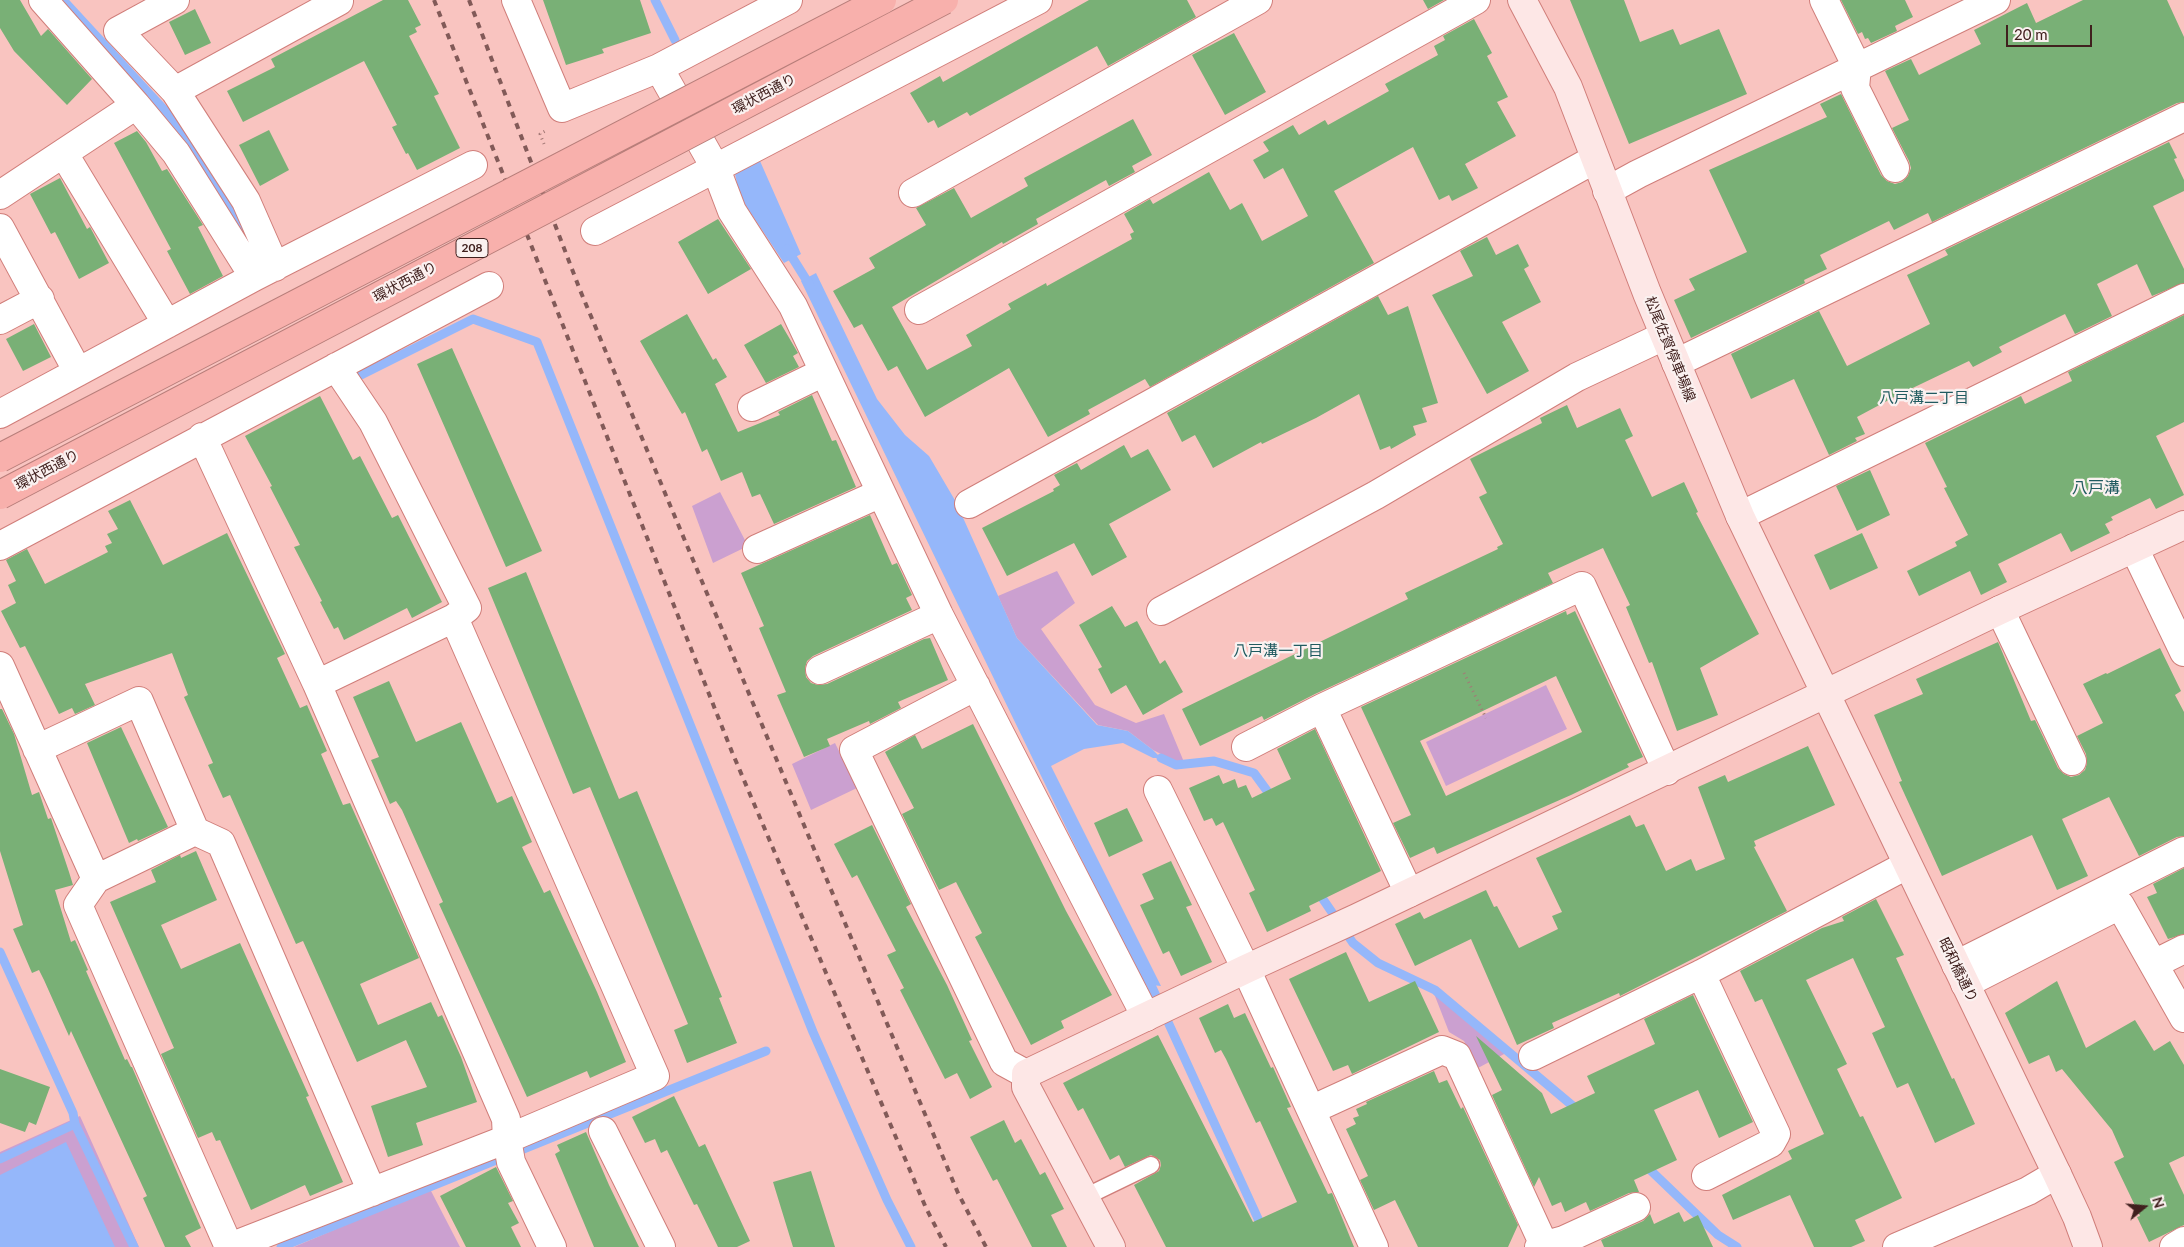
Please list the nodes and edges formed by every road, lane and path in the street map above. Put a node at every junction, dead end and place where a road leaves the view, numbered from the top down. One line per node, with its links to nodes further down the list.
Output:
1 (44, 0): 17 (street)
2 (176, 0): 16 (street)
3 (516, 0): 15 (street)
4 (788, 0): 15 (street)
5 (882, 0): 44 (highway, 環状西通り / 208, bridge)
6 (944, 0): 46 (highway, 環状西通り / 208, bridge)
7 (1038, 0): 23 (street)
8 (1258, 0): 25 (street)
9 (1476, 0): 33 (street)
10 (1522, 0): 20 (street, 松尾佐賀停車場線)
11 (1824, 0): 14 (street)
12 (340, 1): 16 (street)
13 (1991, 1): 14 (street)
14 (1857, 67): 22 (street); 24 (street)
15 (659, 68): 23 (street)
16 (175, 91): 29 (street)
17 (136, 105): 19 (street); 29 (street)
18 (2184, 117): 37 (street)
19 (64, 154): 26 (street); 35 (street)
20 (1595, 159): 24 (street, 松尾佐賀停車場線); 47 (street)
21 (473, 165): 29 (street)
22 (1895, 168)
23 (716, 169): 28 (street); 40 (street)
24 (1607, 191): 36 (street, 松尾佐賀停車場線)
25 (913, 193)
26 (0, 195)
27 (0, 228): 32 (street)
28 (595, 231)
29 (264, 272): 35 (street)
30 (489, 286): 38 (street)
31 (2184, 298): 48 (street)
32 (40, 299): 34 (street); 39 (street)
33 (919, 310)
34 (0, 320)
35 (167, 324): 39 (street)
36 (1664, 336): 37 (street, 松尾佐賀停車場線); 54 (street)
37 (1676, 362): 48 (street, 松尾佐賀停車場線)
38 (336, 367): 43 (street); 56 (street)
39 (78, 372): 42 (street)
40 (824, 372): 41 (street); 45 (street)
41 (752, 407)
42 (0, 414)
43 (202, 437): 50 (street); 61 (street)
44 (0, 458)
45 (881, 493): 52 (street); 55 (street)
46 (0, 495)
47 (969, 504)
48 (1740, 516): 63 (street, 松尾佐賀停車場線)
49 (2184, 525): 51 (street)
50 (0, 546)
51 (2134, 548): 53 (street); 58 (street)
52 (757, 549)
53 (2000, 610): 63 (street); 68 (street)
54 (1161, 611)
55 (939, 615): 60 (street); 62 (street)
56 (454, 618): 61 (street); 87 (street)
57 (1452, 648): 64 (street); 65 (path); 69 (street)
58 (2184, 652)
59 (0, 666): 67 (street)
60 (820, 670)
61 (317, 684): 87 (street)
62 (976, 686): 81 (street); 84 (street)
63 (1827, 695): 69 (street); 73 (street, 昭和橋通り)
64 (1322, 708): 66 (street); 75 (street)
65 (1486, 718)
66 (1246, 747)
67 (37, 749): 71 (street); 74 (street)
68 (2072, 761)
69 (1667, 771): 75 (street)
70 (1158, 790): 78 (street)
71 (194, 831): 74 (street); 91 (street)
72 (2184, 851): 80 (street)
73 (1907, 865): 79 (street); 80 (street, 昭和橋通り)
74 (96, 879): 96 (street)
75 (1410, 893): 78 (street)
76 (2184, 949): 77 (street)
77 (2154, 964): 80 (street); 82 (street)
78 (1246, 969): 81 (street); 85 (street)
79 (1701, 974): 83 (street); 90 (street)
80 (1960, 974): 89 (street, 昭和橋通り)
81 (1146, 1017): 84 (street)
82 (2184, 1018)
83 (1533, 1056)
84 (1026, 1074): 92 (street)
85 (1312, 1110): 95 (street); 100 (street)
86 (603, 1131): 98 (street)
87 (509, 1151): 91 (street); 97 (street)
88 (1151, 1164): 92 (lane)
89 (2057, 1174): 101 (street); 102 (street, 昭和橋通り)
90 (1706, 1176)
91 (372, 1192): 96 (street)
92 (1085, 1197): 99 (street)
93 (1636, 1207): 95 (street)
94 (2184, 1241): 103 (street)
95 (1542, 1246)
96 (229, 1247)
97 (552, 1247)
98 (661, 1247)
99 (1111, 1247)
100 (1374, 1247)
101 (1897, 1247)
102 (2088, 1247)
103 (2174, 1247)

